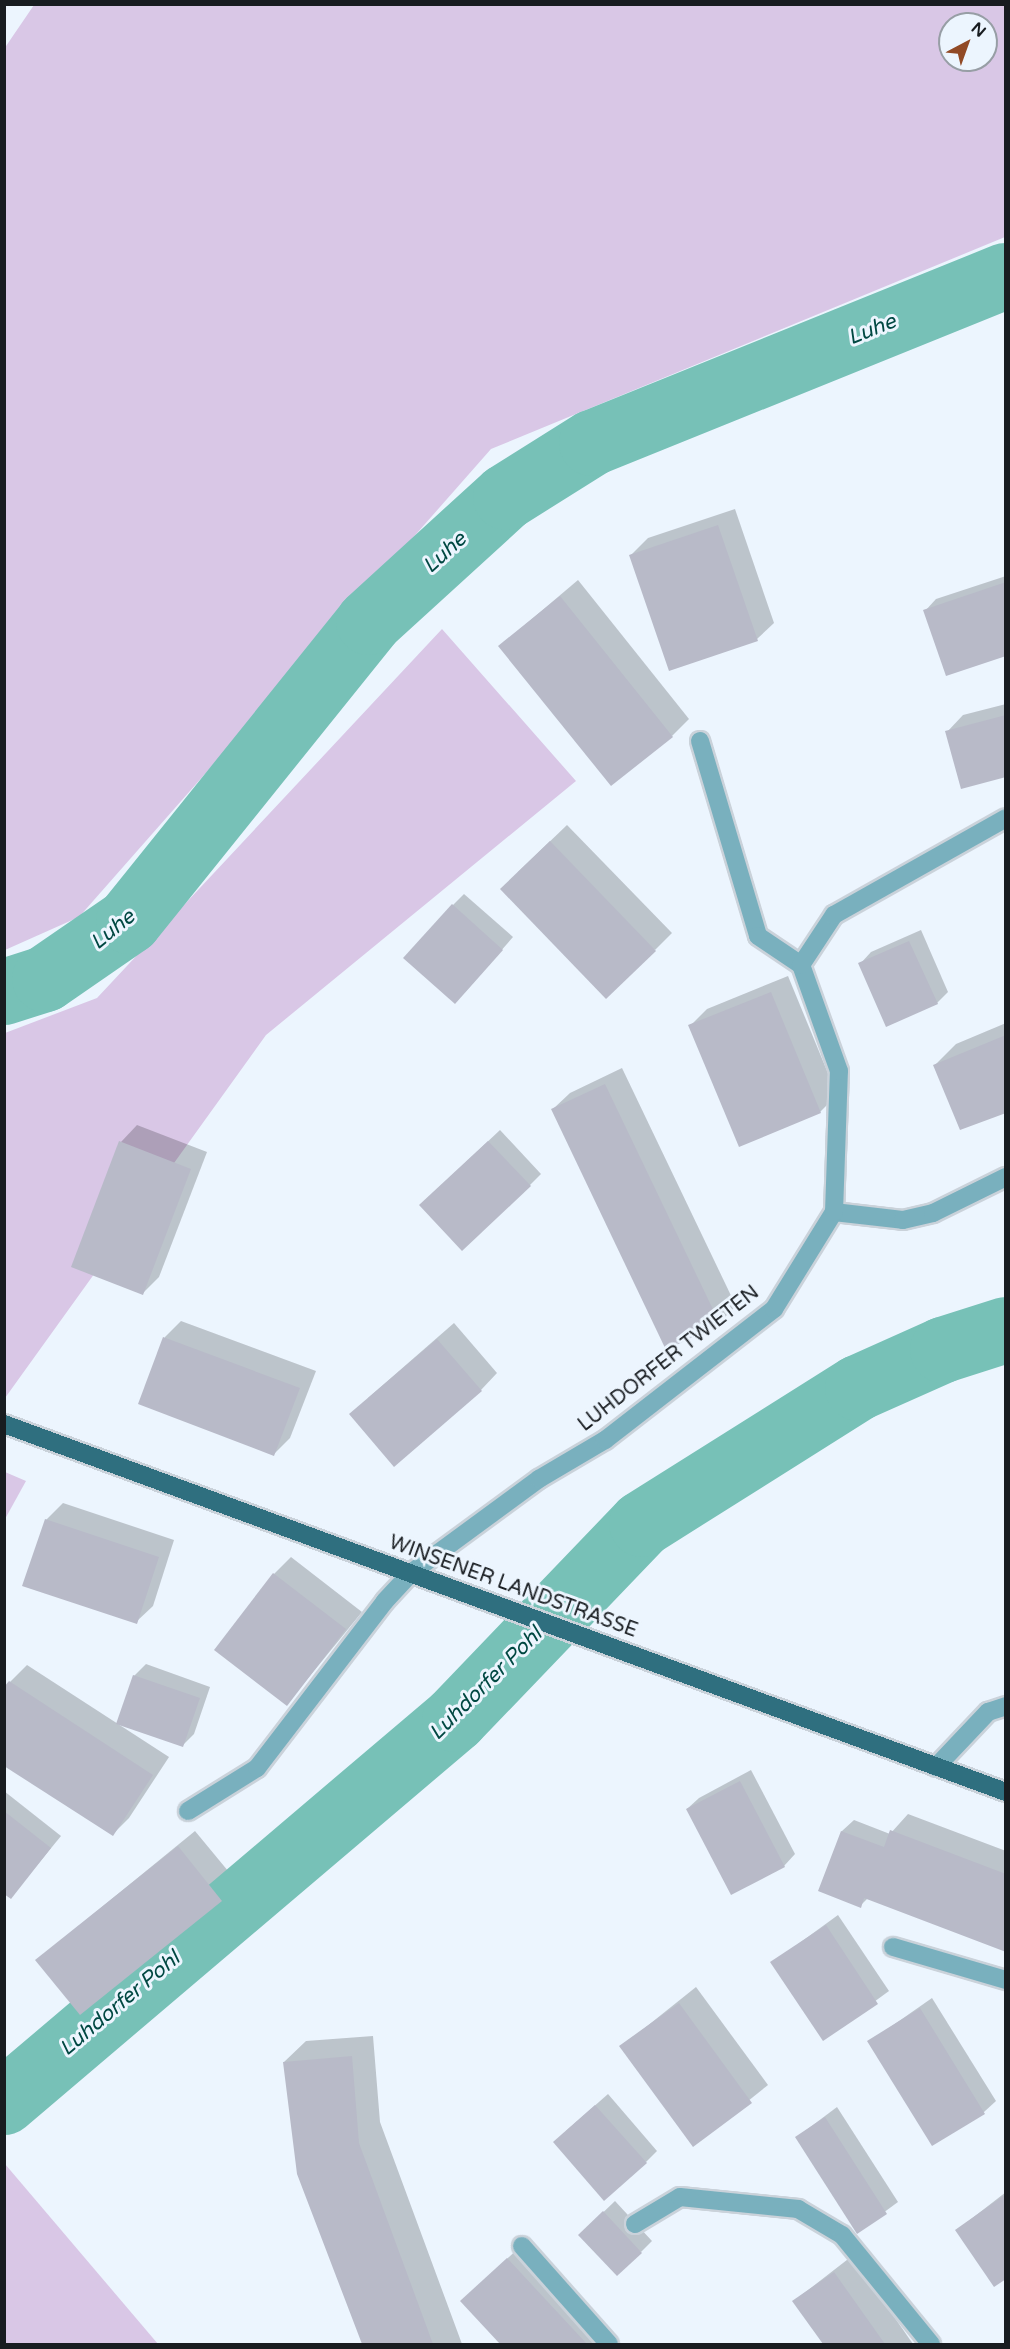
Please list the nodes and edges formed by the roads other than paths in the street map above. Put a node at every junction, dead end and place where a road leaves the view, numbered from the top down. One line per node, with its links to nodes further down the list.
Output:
1 (699, 741): 3 (street)
2 (1005, 818): 3 (street)
3 (801, 965): 5 (street, LUHDORFER TWIETEN)
4 (1005, 1177): 5 (street)
5 (834, 1212): 7 (street, LUHDORFER TWIETEN)
6 (4, 1424): 7 (main road, WINSENER LANDSTRASSE)
7 (411, 1573): 9 (main road, WINSENER LANDSTRASSE); 11 (street, LUHDORFER TWIETEN)
8 (1005, 1707): 9 (street)
9 (936, 1767): 10 (main road, WINSENER LANDSTRASSE)
10 (1005, 1792)
11 (188, 1811)
12 (893, 1947): 13 (street)
13 (1005, 1980)
14 (635, 2224): 17 (street)
15 (522, 2246): 16 (street)
16 (609, 2344)
17 (931, 2344)

